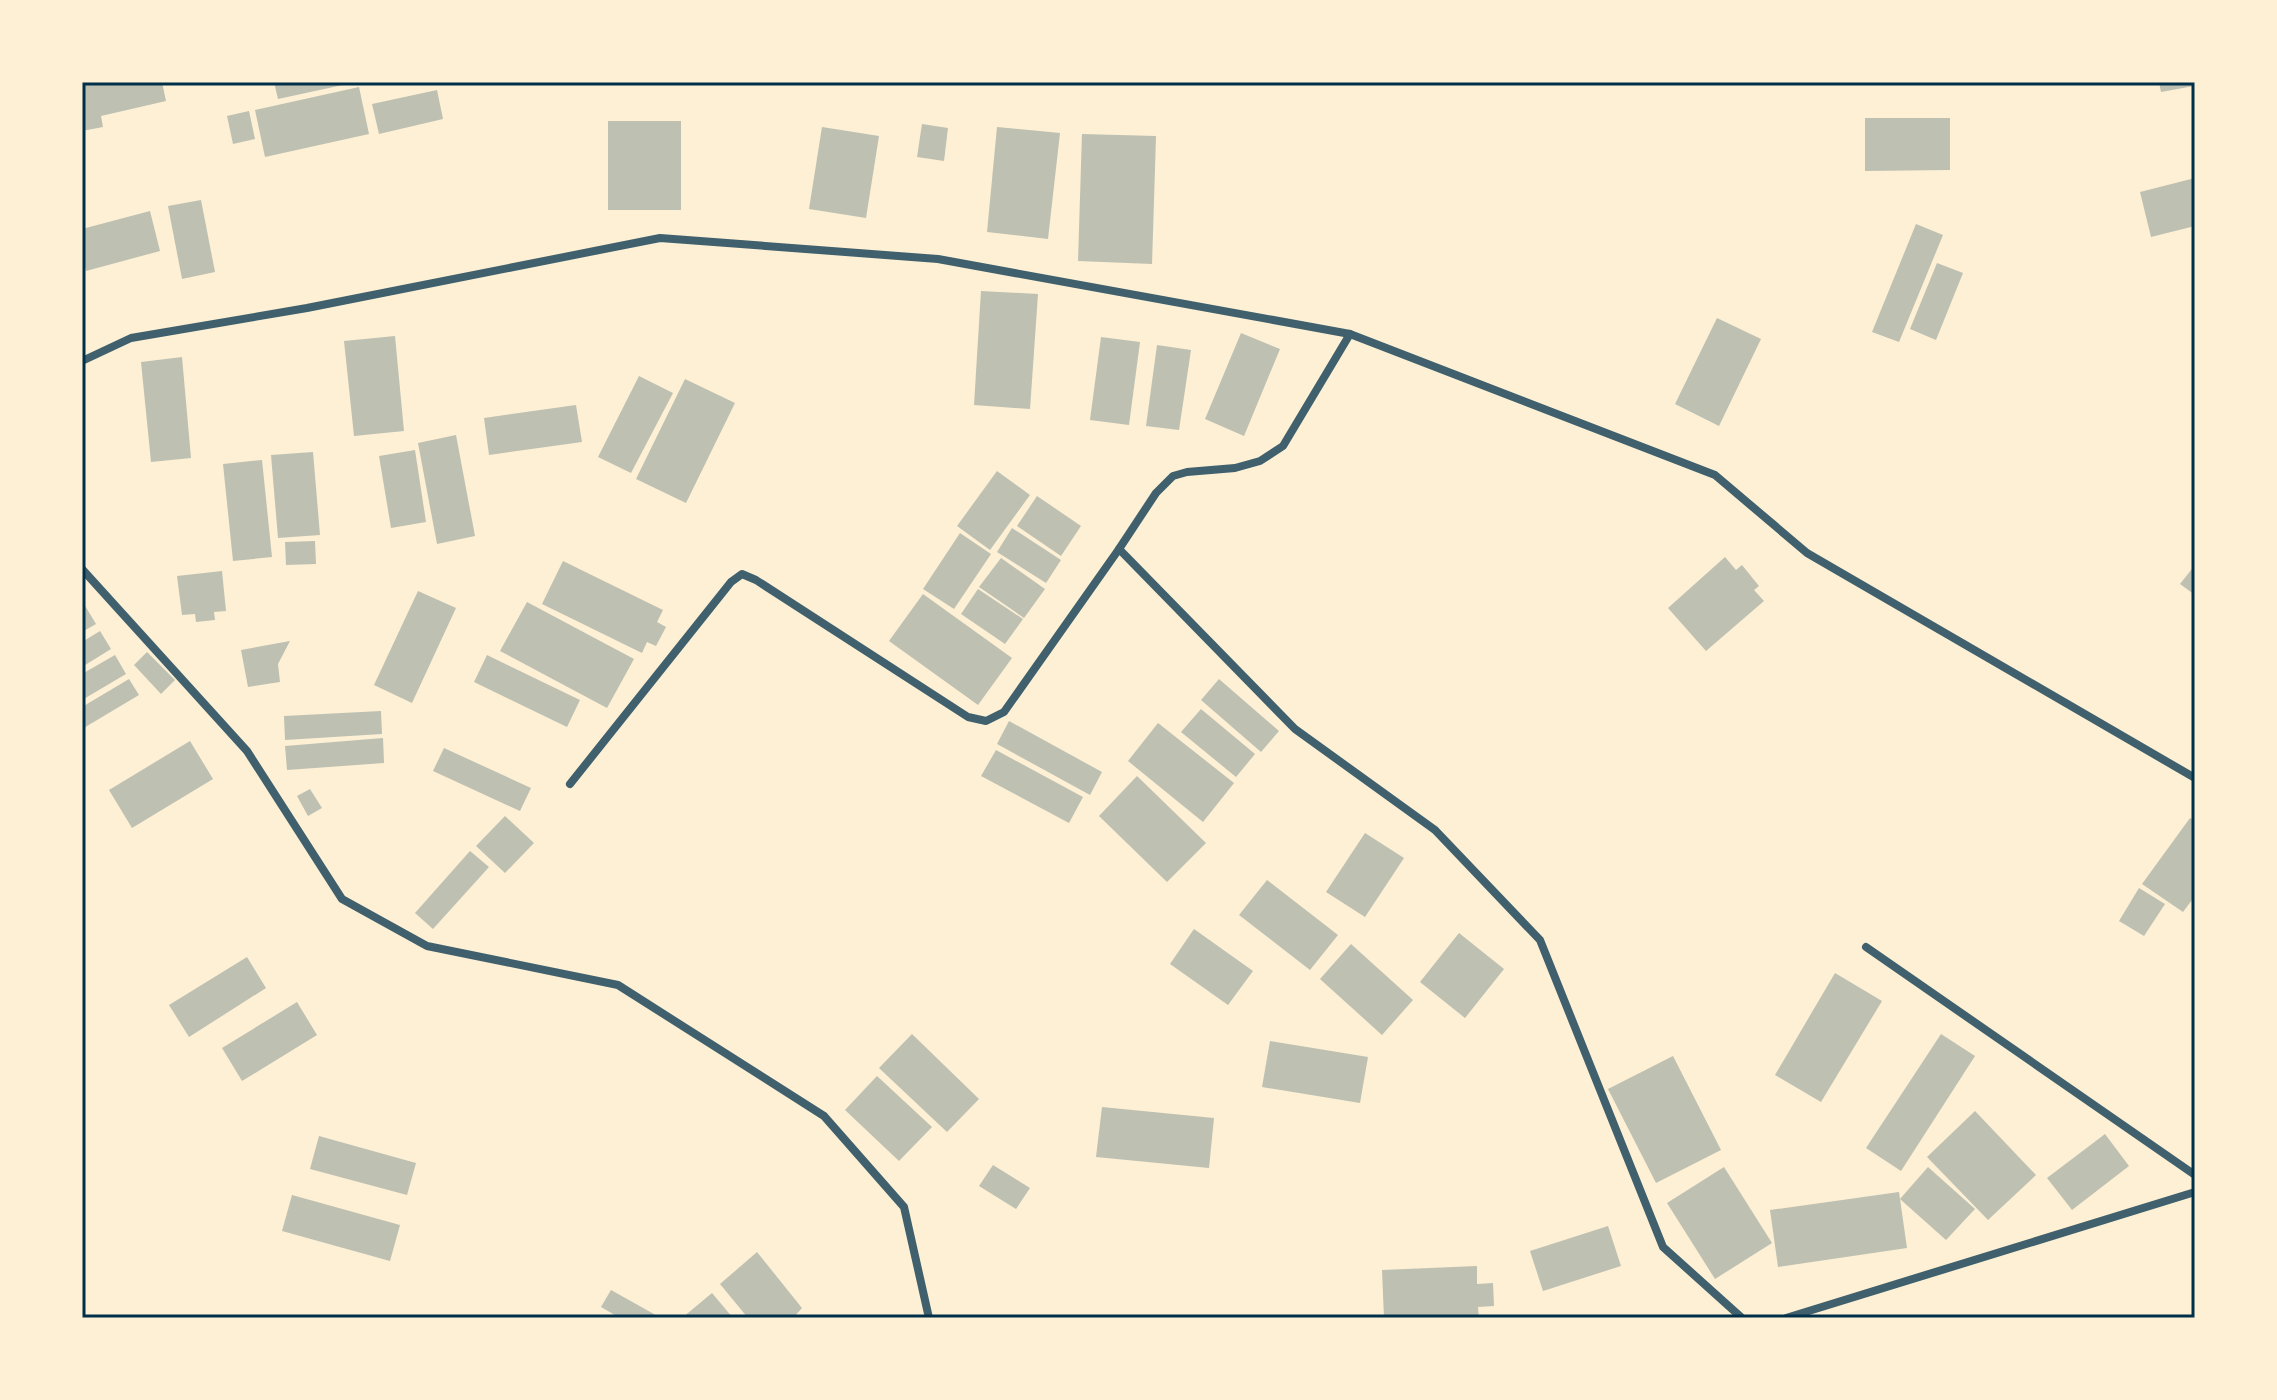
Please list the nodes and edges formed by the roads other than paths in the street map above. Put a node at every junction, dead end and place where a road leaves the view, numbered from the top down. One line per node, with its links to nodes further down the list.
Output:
1 (1350, 334): 2 (street); 3 (street); 5 (street)
2 (82, 361)
3 (1119, 549): 6 (street); 11 (street)
4 (82, 569): 10 (street)
5 (2195, 778)
6 (570, 784)
7 (1866, 947): 8 (street)
8 (2195, 1175)
9 (2195, 1192): 12 (street)
10 (929, 1318)
11 (1742, 1318)
12 (1786, 1318)

